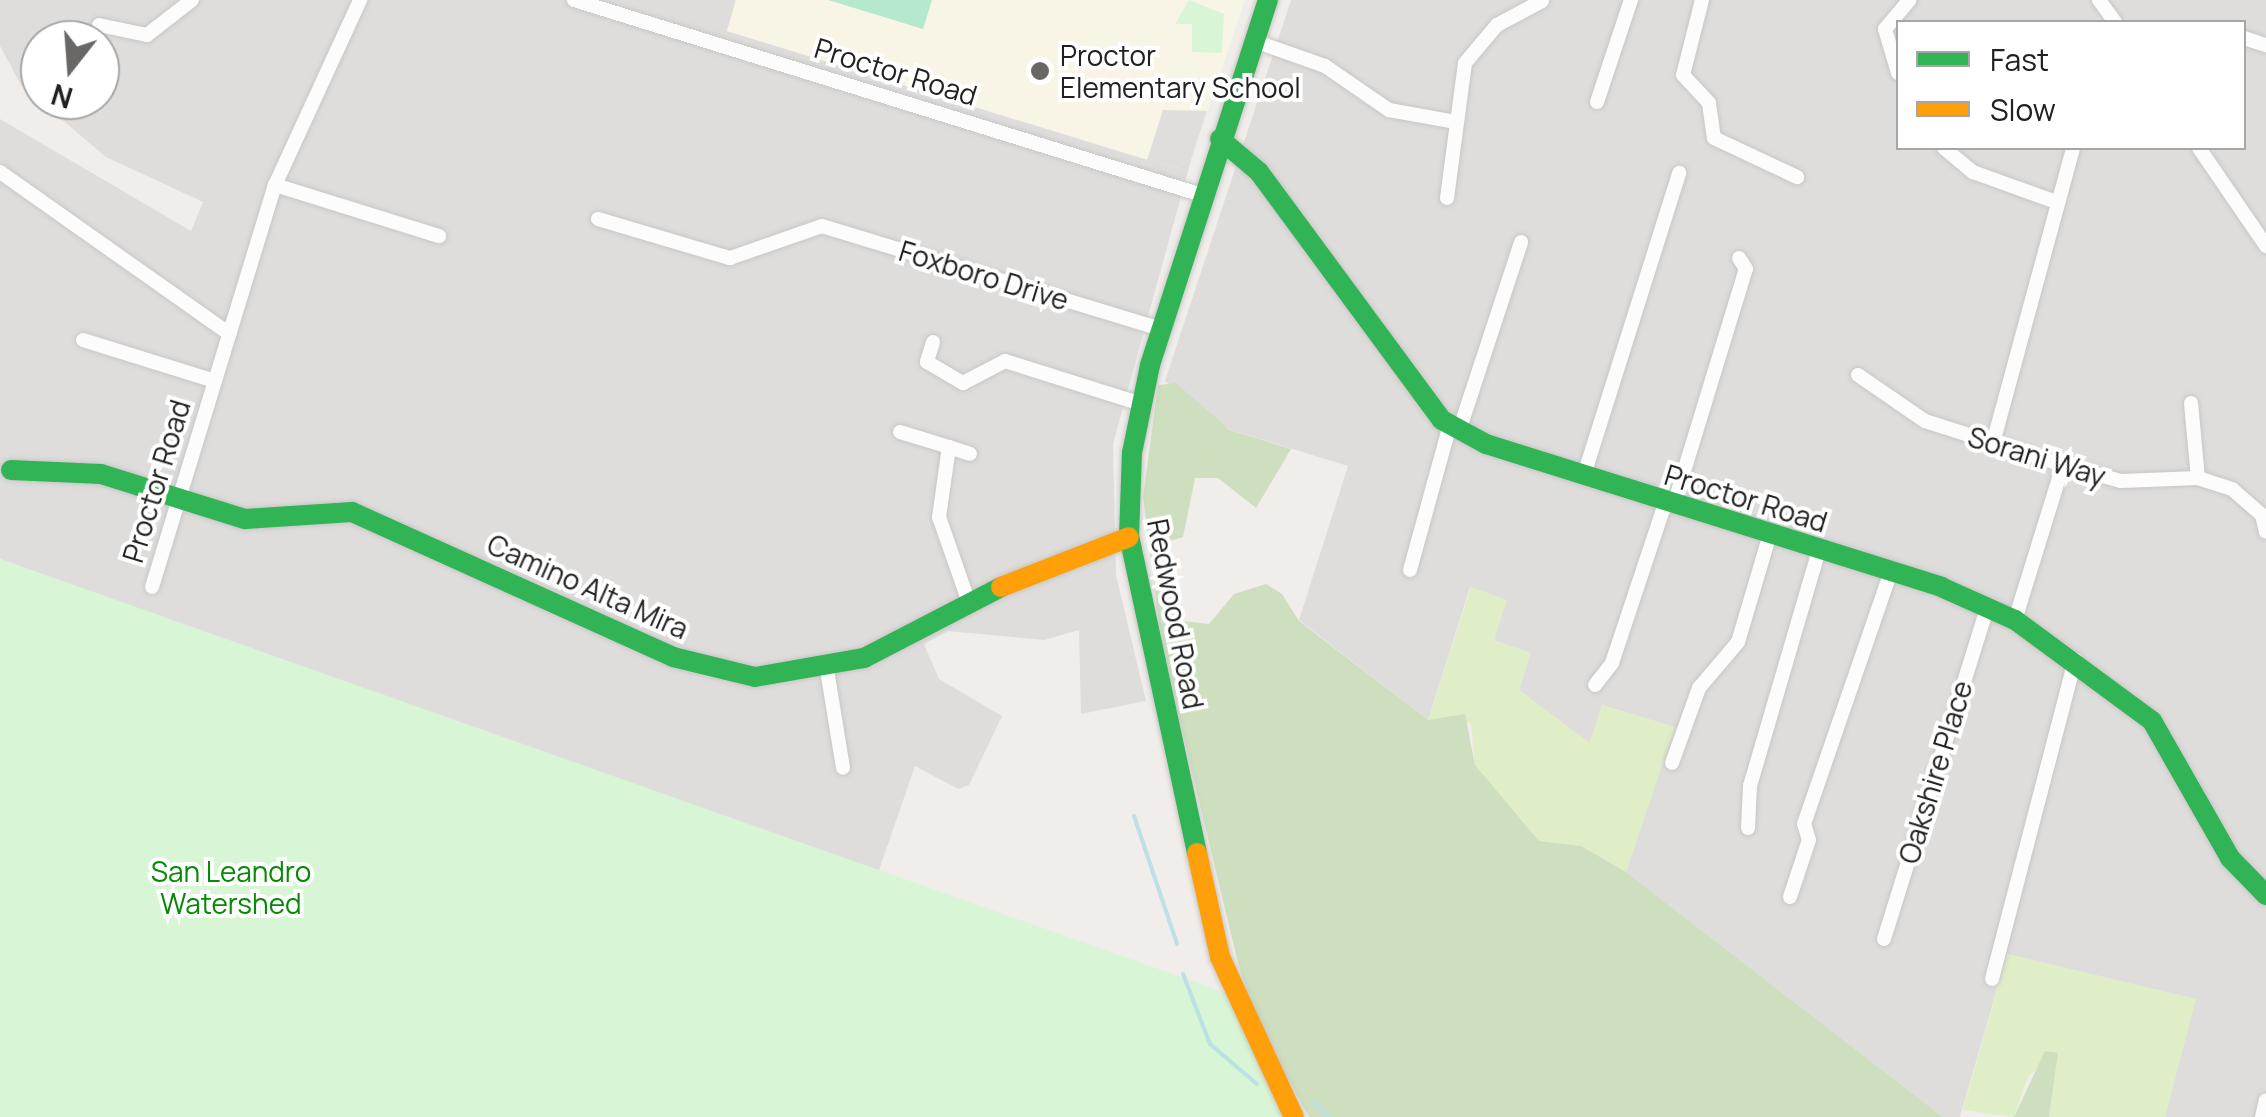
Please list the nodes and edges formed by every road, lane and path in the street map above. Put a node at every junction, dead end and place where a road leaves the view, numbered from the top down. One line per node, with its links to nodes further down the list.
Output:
1 (192, 0): 9 (street)
2 (360, 0): 21 (street, Proctor Road)
3 (574, 0): 22 (street, Proctor Road)
4 (1268, 0): 10 (street, Redwood Road)
5 (1631, 0): 12 (street)
6 (1702, 0): 20 (street)
7 (1909, 0): 11 (street)
8 (1542, 1): 13 (street)
9 (120, 29)
10 (1254, 42): 13 (street); 14 (street, Redwood Road)
11 (1896, 66)
12 (1596, 102)
13 (1451, 120): 23 (street)
14 (1220, 139): 22 (street, Redwood Road); 38 (street, Proctor Road)
15 (1946, 150): 24 (street)
16 (2071, 150): 24 (street)
17 (2200, 150): 28 (street)
18 (0, 172): 31 (street)
19 (1680, 173): 45 (street)
20 (1797, 177)
21 (275, 185): 26 (street); 31 (street, Proctor Road)
22 (1202, 195): 30 (street, Redwood Road)
23 (1447, 198)
24 (2056, 202): 40 (street)
25 (598, 220): 30 (street, Foxboro Drive)
26 (439, 236)
27 (1520, 242): 38 (street)
28 (2266, 246)
29 (1739, 258): 48 (street)
30 (1161, 329): 37 (street, Redwood Road)
31 (230, 334): 35 (street, Proctor Road)
32 (84, 340): 35 (street)
33 (934, 342): 37 (street)
34 (1858, 376): 40 (street, Sorani Way)
35 (215, 381): 47 (street, Proctor Road)
36 (2191, 403): 46 (street)
37 (1140, 404): 51 (street, Redwood Road)
38 (1455, 428): 45 (street, Proctor Road); 53 (street)
39 (900, 432): 41 (street)
40 (1993, 444): 43 (street, Sorani Way)
41 (949, 447): 42 (street); 56 (street)
42 (970, 454)
43 (2063, 465): 46 (street, Sorani Way); 58 (street)
44 (12, 470): 47 (street, Camino Alta Mira)
45 (1584, 475): 48 (street, Proctor Road)
46 (2198, 478): 49 (street, Sorani Way)
47 (180, 502): 55 (street, Proctor Road); 60 (street, Camino Alta Mira)
48 (1670, 502): 50 (street, Proctor Road); 61 (street)
49 (2266, 532)
50 (1770, 534): 52 (street, Proctor Road); 62 (street)
51 (1129, 537): 56 (street, Camino Alta Mira); 70 (street, Redwood Road)
52 (1819, 550): 54 (street, Proctor Road); 64 (street)
53 (1410, 570)
54 (1891, 572): 57 (street, Proctor Road); 66 (street)
55 (152, 587)
56 (968, 600): 60 (street, Camino Alta Mira)
57 (1988, 605): 58 (street, Proctor Road); 67 (street, Oakshire Place)
58 (2014, 620): 59 (street, Proctor Road)
59 (2075, 660): 65 (street, Proctor Road); 68 (street)
60 (827, 670): 63 (street)
61 (1595, 685)
62 (1672, 762)
63 (843, 768)
64 (1748, 828)
65 (2266, 895)
66 (1790, 897)
67 (1884, 940)
68 (1992, 980)
69 (2266, 1100): 71 (street)
70 (1294, 1117)
71 (2262, 1117)

